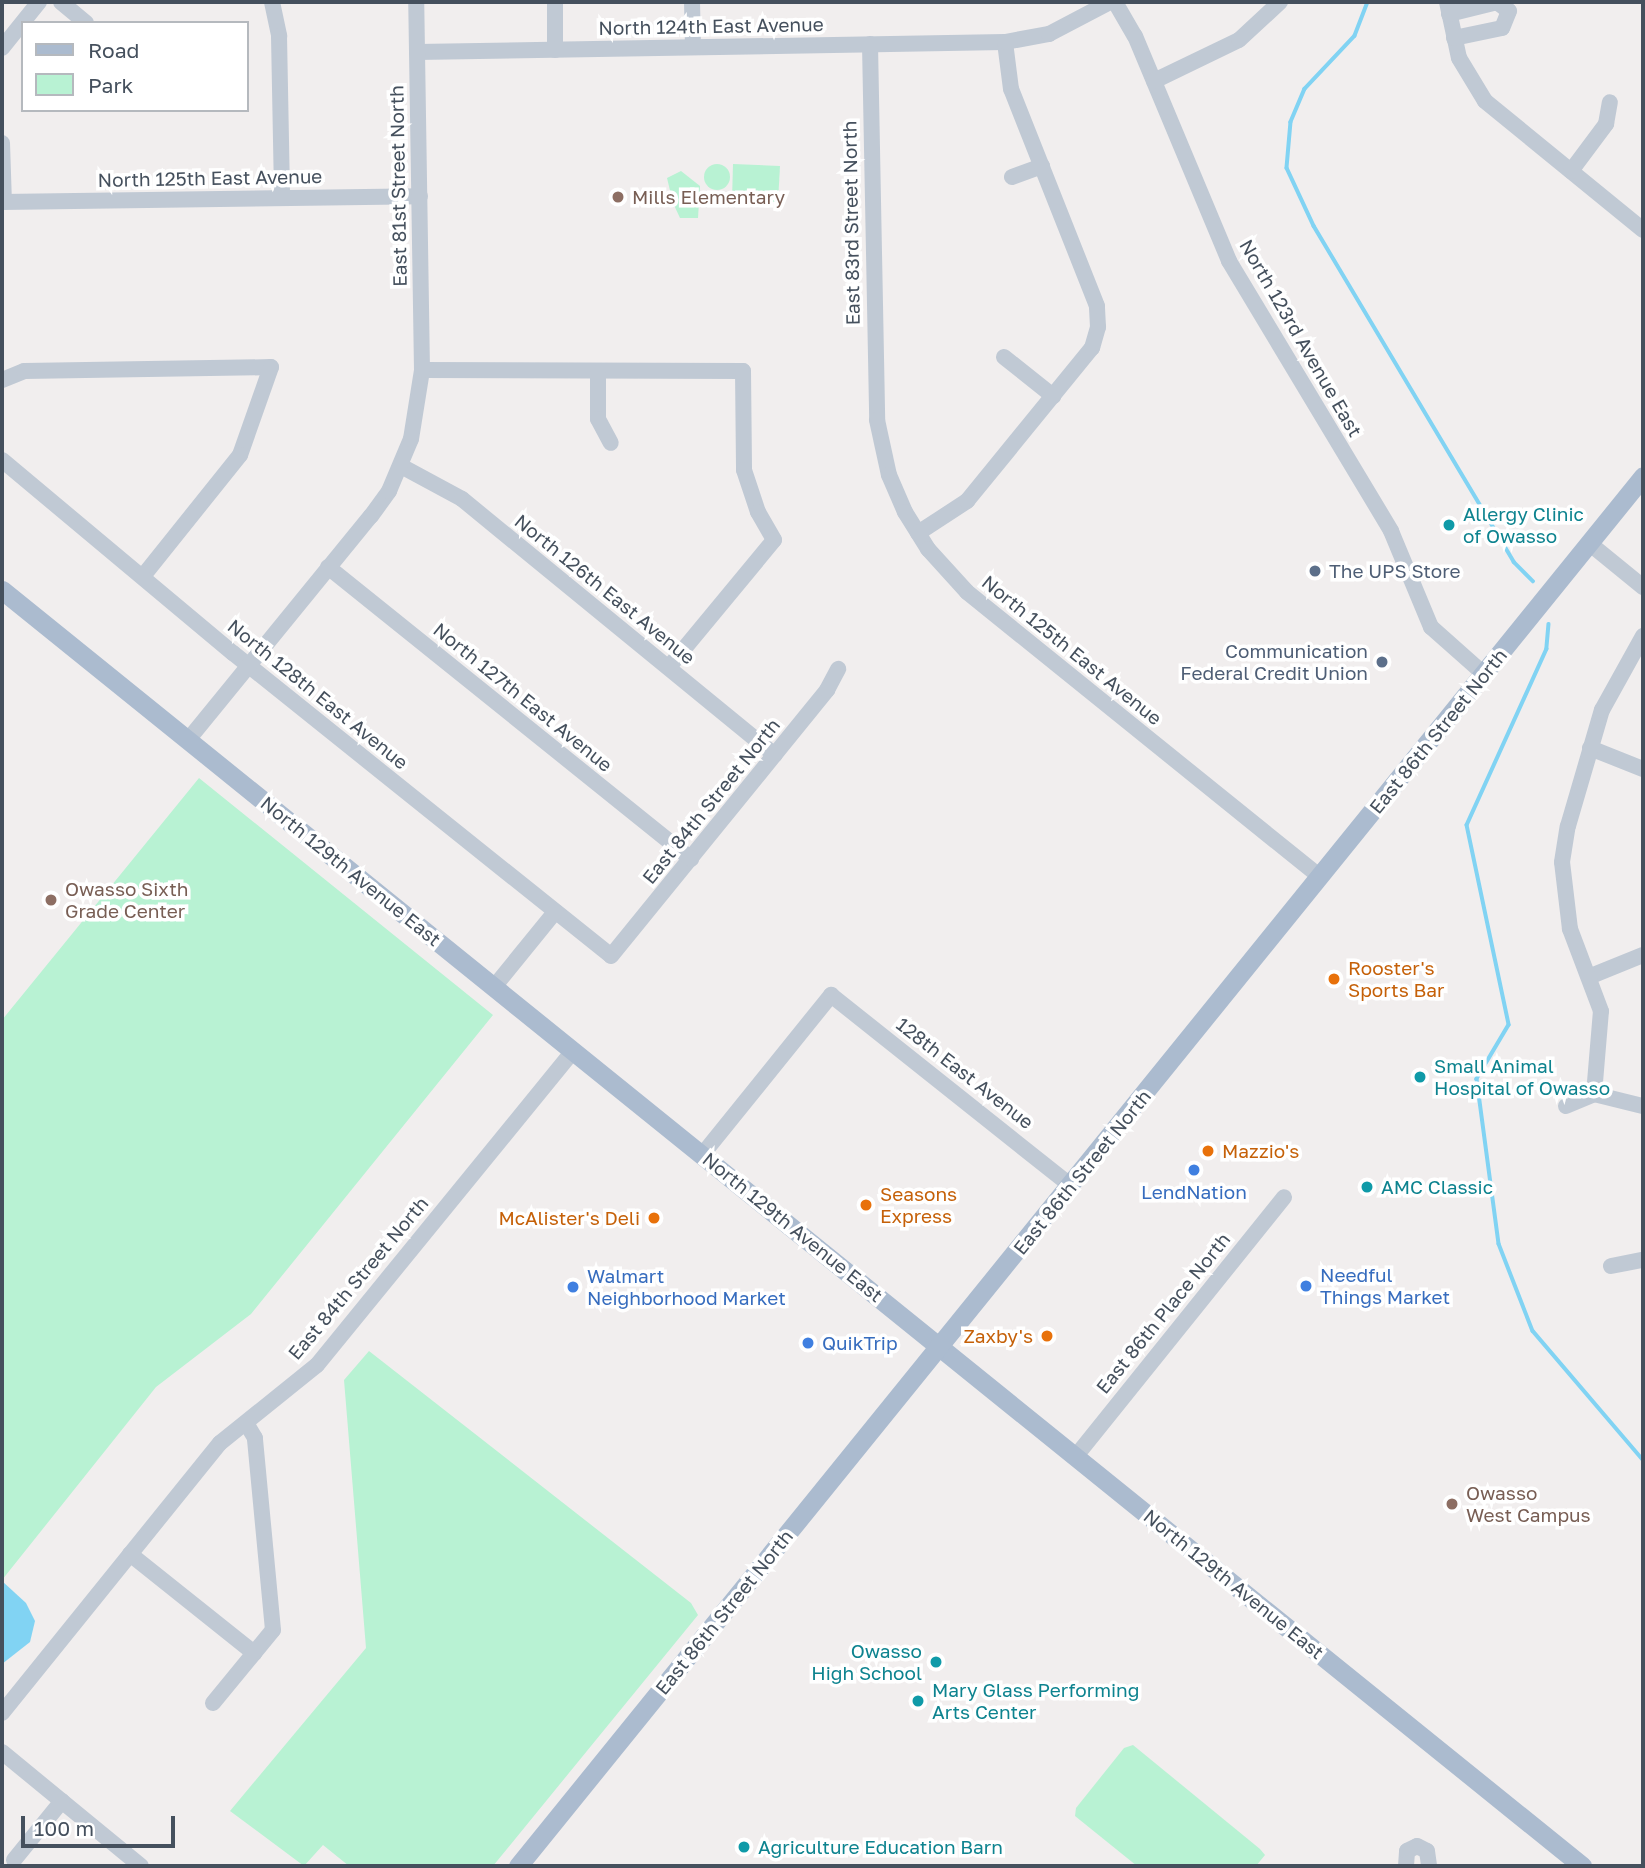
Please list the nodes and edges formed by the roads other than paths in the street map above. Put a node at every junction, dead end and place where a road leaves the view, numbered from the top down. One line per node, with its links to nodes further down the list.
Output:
1 (39, 2): 10 (street)
2 (61, 2): 11 (street)
3 (272, 2): 27 (street)
4 (416, 2): 19 (street, East 81st Street North)
5 (555, 2): 18 (street)
6 (692, 2): 16 (street)
7 (1112, 2): 14 (street, North 124th East Avenue); 20 (street, North 123rd Avenue East)
8 (1280, 2): 20 (street)
9 (1448, 8): 13 (street); 13 (street)
10 (24, 21)
11 (84, 21)
12 (21, 24): 17 (street)
13 (1454, 38): 24 (street)
14 (1005, 42): 15 (street, North 124th East Avenue); 23 (street)
15 (870, 44): 16 (street, North 124th East Avenue); 35 (street, East 83rd Street North)
16 (693, 47): 18 (street, North 124th East Avenue)
17 (2, 48)
18 (555, 50): 19 (street, North 124th East Avenue)
19 (417, 52): 26 (street, East 81st Street North)
20 (1154, 81): 50 (street, North 123rd Avenue East)
21 (1610, 102): 24 (street)
22 (2, 143): 28 (street)
23 (1042, 166): 25 (street); 34 (street)
24 (1571, 171): 29 (street)
25 (1012, 177)
26 (420, 196): 27 (street, North 125th East Avenue); 31 (street, East 81st Street North)
27 (282, 197): 28 (street, North 125th East Avenue)
28 (3, 202)
29 (1643, 230)
30 (1004, 357): 34 (street)
31 (422, 370): 32 (street); 38 (street, East 81st Street North)
32 (598, 373): 36 (street); 48 (street)
33 (2, 380): 43 (street)
34 (1053, 396): 40 (street)
35 (876, 402): 40 (street, North 125th East Avenue)
36 (611, 443)
37 (2, 460): 43 (street, North 128th East Avenue)
38 (401, 466): 42 (street, East 81st Street North); 48 (street, North 126th East Avenue)
39 (1643, 476): 41 (main road, East 86th Street North)
40 (918, 533): 56 (street, North 125th East Avenue)
41 (1589, 543): 44 (street); 50 (main road, East 86th Street North)
42 (328, 567): 47 (street, East 81st Street North); 55 (street, North 127th East Avenue)
43 (144, 575): 47 (street, North 128th East Avenue)
44 (1643, 587)
45 (2, 590): 51 (main road, North 129th Avenue East)
46 (1643, 636): 52 (street)
47 (249, 665): 51 (street, East 81st Street North); 57 (street, North 128th East Avenue)
48 (668, 667): 53 (street, North 126th East Avenue)
49 (838, 669): 53 (street, East 84th Street North)
50 (1484, 674): 56 (main road, East 86th Street North)
51 (188, 740): 61 (main road, North 129th Avenue East)
52 (1590, 748): 54 (street); 60 (street)
53 (775, 755): 55 (street, East 84th Street North)
54 (1643, 769)
55 (691, 859): 59 (street, East 84th Street North)
56 (1320, 877): 67 (main road, East 86th Street North)
57 (555, 912): 59 (street, North 128th East Avenue); 61 (street)
58 (1643, 955): 60 (street)
59 (611, 956)
60 (1591, 976): 63 (street)
61 (494, 986): 62 (main road, North 129th Avenue East)
62 (573, 1051): 66 (main road, North 129th Avenue East); 72 (street, East 84th Street North)
63 (1594, 1094): 64 (street); 65 (street)
64 (1566, 1105)
65 (1643, 1106)
66 (702, 1155): 67 (street, 128th East Avenue); 71 (main road, North 129th Avenue East)
67 (1071, 1186): 71 (main road, East 86th Street North)
68 (1284, 1197): 73 (street, East 86th Place North)
69 (1643, 1260): 70 (street)
70 (1611, 1266)
71 (940, 1346): 73 (main road, North 129th Avenue East); 82 (main road, East 86th Street North)
72 (246, 1423): 74 (street, East 84th Street North); 75 (street)
73 (1076, 1456): 85 (main road, North 129th Avenue East)
74 (130, 1554): 75 (street); 77 (street, East 84th Street North)
75 (254, 1653): 76 (street)
76 (213, 1703)
77 (2, 1713)
78 (2, 1752): 79 (street)
79 (62, 1801): 80 (street); 81 (street)
80 (14, 1860)
81 (141, 1866)
82 (518, 1866)
83 (1406, 1866): 84 (street)
84 (1429, 1866)
85 (1582, 1866)

